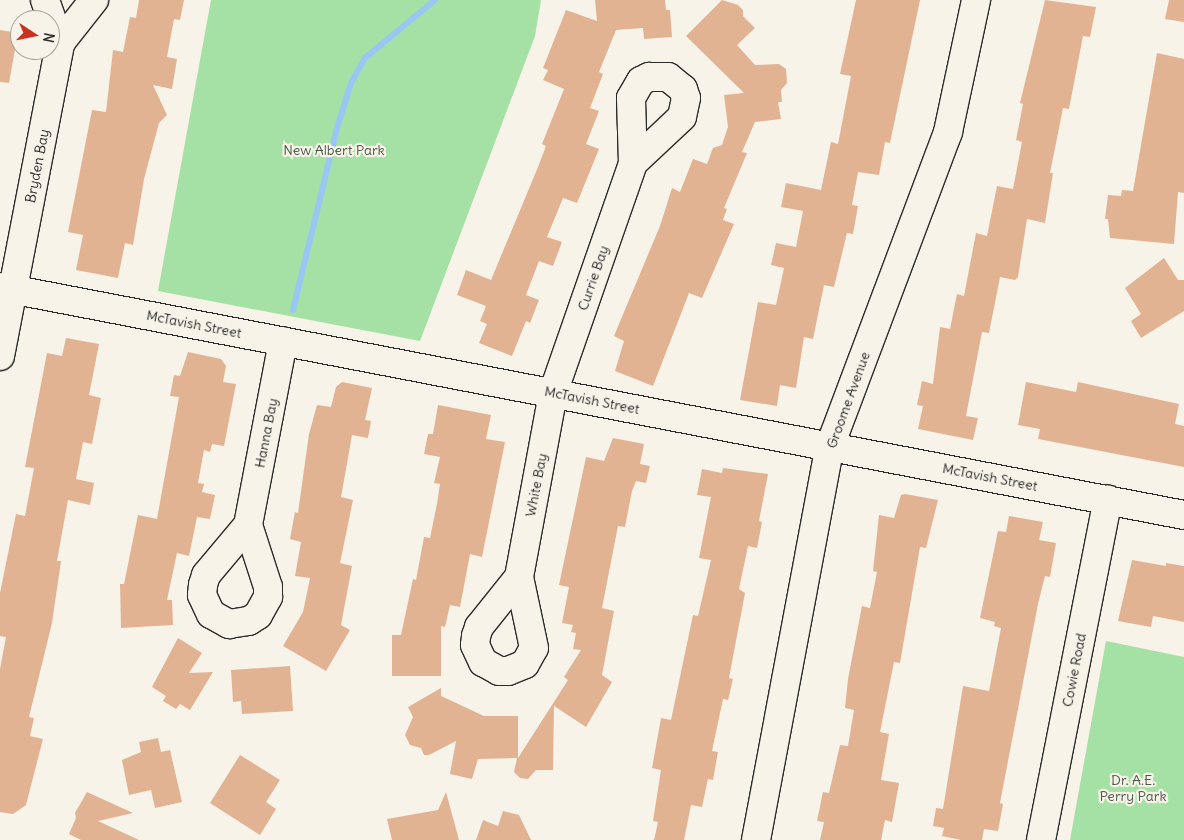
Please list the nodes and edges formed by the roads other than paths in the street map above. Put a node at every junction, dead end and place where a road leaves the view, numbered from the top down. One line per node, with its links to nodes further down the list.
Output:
1 (94, 0): 3 (street, Bryden Bay)
2 (976, 0): 10 (street, Groome Avenue)
3 (60, 43)
4 (56, 60): 6 (street, Bryden Bay)
5 (634, 163): 9 (street, Currie Bay)
6 (6, 288): 7 (street, McTavish Street); 8 (street, Bryden Bay)
7 (283, 341): 9 (street, McTavish Street); 13 (street, Hanna Bay)
8 (0, 356)
9 (554, 393): 10 (street, McTavish Street); 14 (street, White Bay)
10 (830, 446): 11 (street, McTavish Street); 15 (street, Groome Avenue)
11 (1108, 500): 12 (street, McTavish Street); 16 (street, Cowie Road)
12 (1184, 514)
13 (248, 525)
14 (519, 577)
15 (756, 840)
16 (1040, 840)

